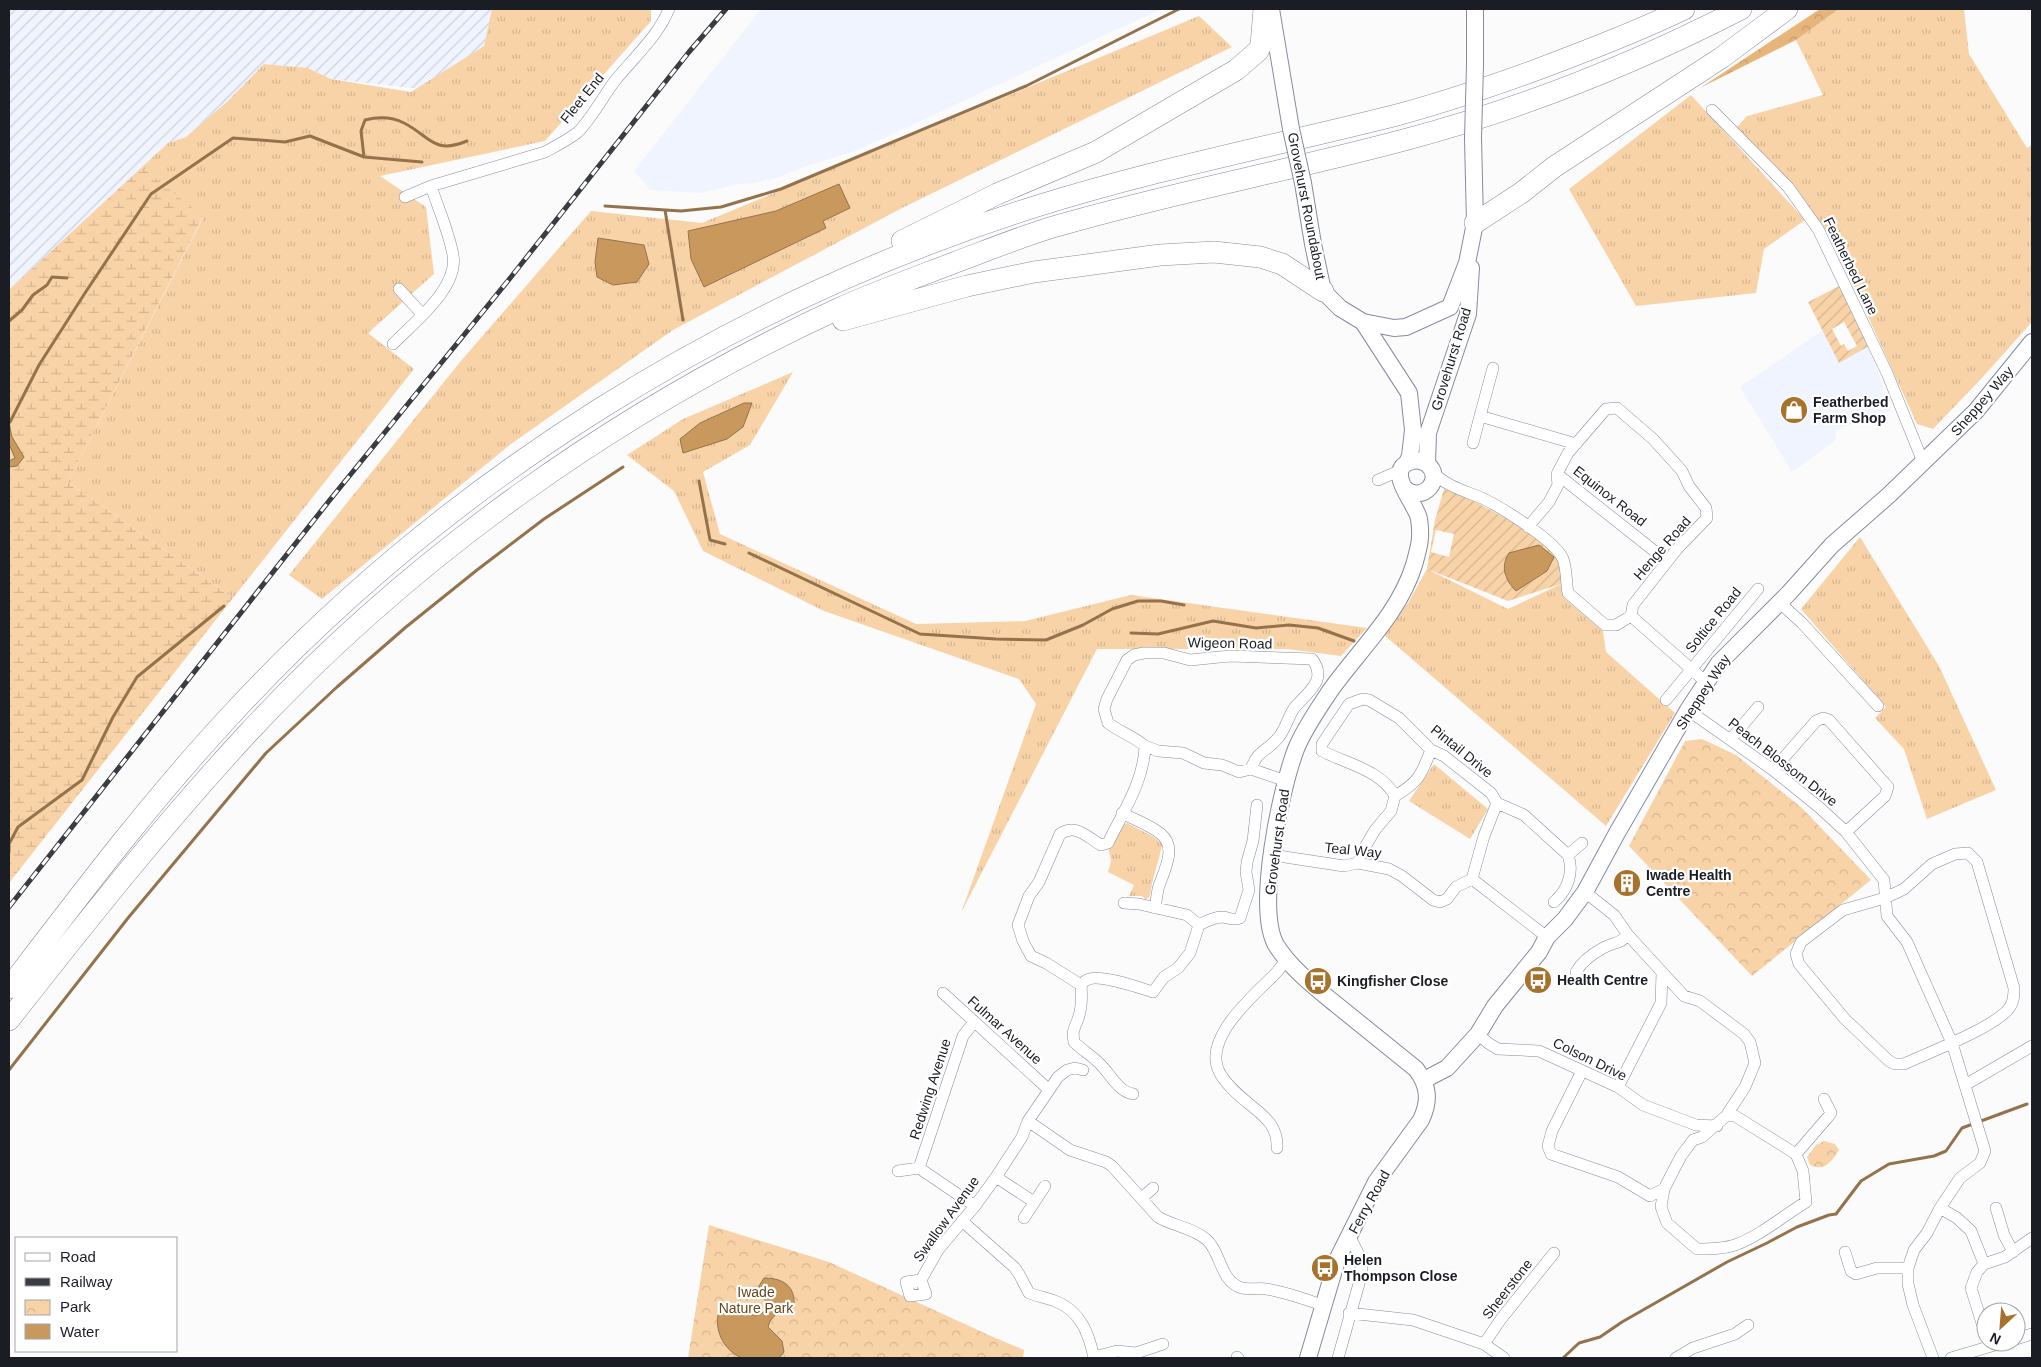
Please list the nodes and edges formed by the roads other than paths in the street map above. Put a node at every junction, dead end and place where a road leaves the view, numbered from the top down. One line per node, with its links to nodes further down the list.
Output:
1 (669, 9): 9 (street, Fleet End)
2 (1264, 9): 16 (highway)
3 (1270, 9): 13 (street, Grovehurst Roundabout, bridge)
4 (1475, 9): 11 (street, Grovehurst Roundabout, bridge)
5 (1684, 9): 16 (highway)
6 (1741, 9): 19 (highway)
7 (1787, 9): 11 (highway)
8 (1712, 110): 24 (street, Featherbed Lane)
9 (431, 186): 10 (street, Fleet End); 14 (street)
10 (405, 197)
11 (1475, 223): 15 (street, Grovehurst Roundabout); 27 (street, Grovehurst Road)
12 (399, 289): 14 (street)
13 (1323, 291): 15 (street, Grovehurst Roundabout); 19 (highway)
14 (422, 314): 18 (street)
15 (1363, 322): 25 (street, Grovehurst Road)
16 (737, 330): 69 (highway)
17 (2032, 342): 24 (street, Sheppey Way)
18 (393, 344)
19 (759, 348): 73 (highway)
20 (1493, 368): 21 (street)
21 (1480, 416): 22 (street); 23 (street)
22 (1473, 443)
23 (1576, 444): 26 (street, Henge Road); 31 (street, Henge Road)
24 (1923, 462): 33 (street, Sheppey Way)
25 (1405, 465): 27 (street); 28 (street); 28 (street)
26 (1557, 474): 30 (street, Henge Road); 31 (street, Equinox Road)
27 (1428, 480): 28 (street); 29 (street, Grovehurst Road); 30 (street)
28 (1404, 488): 29 (street, Grovehurst Road)
29 (1419, 516): 46 (street, Grovehurst Road)
30 (1528, 527): 34 (street)
31 (1667, 561): 34 (street, Henge Road)
32 (1758, 589): 35 (street, Soltice Road)
33 (1779, 602): 36 (street, Sheppey Way); 38 (street)
34 (1630, 616): 35 (street, Soltice Road)
35 (1692, 669): 36 (street, Soltice Road); 37 (street, Soltice Road)
36 (1707, 683): 40 (street, Sheppey Way)
37 (1666, 700)
38 (1878, 706)
39 (1758, 707): 41 (street)
40 (1688, 710): 41 (street, Peach Blossom Drive); 57 (street, Sheppey Way)
41 (1731, 739): 45 (street, Peach Blossom Drive)
42 (1145, 746): 44 (street); 44 (street, Wigeon Road); 50 (street)
43 (1431, 750): 47 (street); 47 (street, Pintail Drive); 48 (street, Pintail Drive)
44 (1251, 769): 46 (street)
45 (1773, 770): 51 (street, Peach Blossom Drive); 51 (street)
46 (1286, 781): 53 (street, Grovehurst Road)
47 (1395, 796): 55 (street)
48 (1497, 803): 54 (street, Pintail Drive); 56 (street)
49 (1258, 805): 62 (street)
50 (1122, 813): 61 (street); 68 (street)
51 (1846, 832): 58 (street, Peach Blossom Drive)
52 (1582, 842): 54 (street)
53 (1272, 855): 55 (street, Teal Way); 65 (street, Grovehurst Road)
54 (1568, 855): 59 (street)
55 (1358, 863): 56 (street, Teal Way)
56 (1472, 879): 64 (street)
57 (1585, 892): 63 (street); 64 (street, Sheppey Way)
58 (1885, 898): 76 (street, Peach Blossom Drive); 76 (street); 76 (street)
59 (1554, 902)
60 (1124, 903): 61 (street)
61 (1155, 908): 62 (street)
62 (1199, 925): 68 (street)
63 (1628, 935): 66 (street); 67 (street)
64 (1548, 937): 75 (street, Sheppey Way)
65 (1286, 960): 80 (street, Grovehurst Road); 89 (street)
66 (1576, 972)
67 (1662, 973): 71 (street); 72 (street)
68 (1081, 985): 84 (street)
69 (9, 988)
70 (943, 993): 74 (street, Fulmar Avenue)
71 (1684, 996): 72 (street); 86 (street)
72 (1661, 1003): 82 (street)
73 (9, 1020)
74 (974, 1022): 83 (street, Fulmar Avenue); 91 (street, Redwing Avenue)
75 (1478, 1034): 79 (street, Colson Drive); 80 (street, Sheppey Way)
76 (1952, 1042): 81 (street, Peach Blossom Drive)
77 (2032, 1046): 81 (street)
78 (1083, 1070): 83 (street, Swallow Avenue)
79 (1582, 1072): 82 (street, Colson Drive); 96 (street)
80 (1424, 1080): 104 (street, Ferry Road)
81 (1965, 1085): 100 (street, Peach Blossom Drive)
82 (1618, 1087): 88 (street, Colson Drive)
83 (1048, 1089): 87 (street, Swallow Avenue)
84 (1134, 1094)
85 (1824, 1099): 90 (street)
86 (1726, 1116): 88 (street); 90 (street)
87 (1028, 1121): 93 (street, Swallow Avenue); 97 (street)
88 (1716, 1126): 96 (street)
89 (1280, 1140)
90 (1796, 1154): 96 (street)
91 (920, 1168): 92 (street); 99 (street)
92 (898, 1171)
93 (996, 1177): 98 (street, Swallow Avenue); 99 (street, Swallow Avenue)
94 (1044, 1186): 98 (street)
95 (1153, 1188): 97 (street)
96 (1664, 1189)
97 (1142, 1198): 113 (street)
98 (1034, 1202): 102 (street)
99 (975, 1206): 103 (street, Swallow Avenue)
100 (1940, 1208): 109 (street); 110 (street)
101 (1996, 1208): 107 (street)
102 (1024, 1218)
103 (962, 1221): 111 (street, Swallow Avenue); 120 (street)
104 (1350, 1237): 113 (street, Ferry Road); 114 (street)
105 (2032, 1238): 107 (street)
106 (1845, 1252): 110 (street)
107 (2012, 1252): 109 (street)
108 (1554, 1253): 117 (street, Sheerstone)
109 (1984, 1264): 112 (street)
110 (1908, 1268): 125 (street)
111 (921, 1280)
112 (1976, 1304)
113 (1322, 1305): 121 (street, Ferry Road)
114 (1349, 1313): 117 (street); 122 (street)
115 (1748, 1325): 124 (street)
116 (1164, 1344): 119 (street)
117 (1484, 1344): 123 (street)
118 (1976, 1347): 126 (street)
119 (1143, 1355): 120 (street)
120 (1094, 1358)
121 (1308, 1358)
122 (1338, 1358)
123 (1504, 1358)
124 (1676, 1358)
125 (1933, 1358)
126 (1951, 1358)

